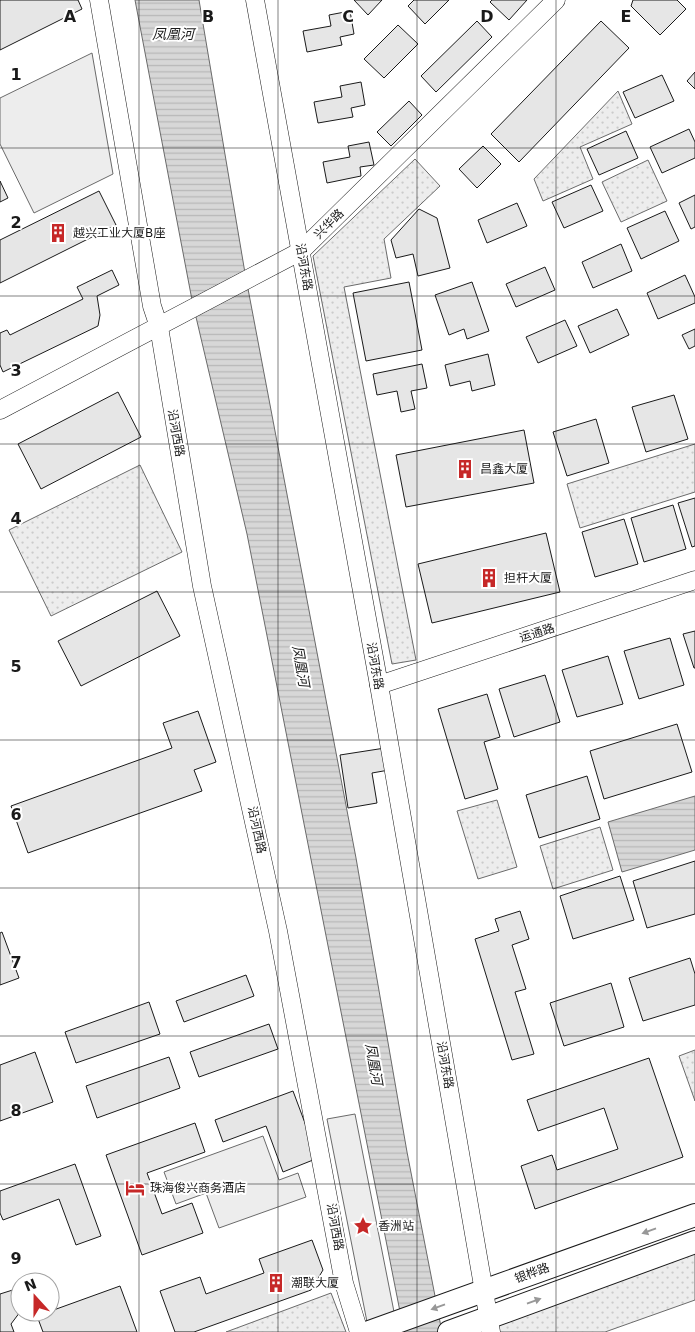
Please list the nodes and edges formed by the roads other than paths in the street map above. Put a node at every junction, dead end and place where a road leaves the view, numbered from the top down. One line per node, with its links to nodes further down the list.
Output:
1 (98, 0): 5 (street, 沿河西路)
2 (255, 0): 4 (street, 沿河东路)
3 (556, 0): 4 (street, 兴华路)
4 (301, 252): 5 (street, 兴华路); 8 (street, 沿河东路)
5 (159, 327): 6 (street, 兴华路); 13 (street, 沿河西路)
6 (0, 410)
7 (695, 580): 8 (street, 运通路)
8 (379, 685): 11 (street, 沿河东路)
9 (695, 1215): 11 (main road, 银桦路, one-way to 11)
10 (695, 1242): 12 (main road, one-way to 10)
11 (484, 1290): 12 (street, 沿河东路); 14 (main road, 银桦路, one-way to 14)
12 (489, 1325): 15 (main road)
13 (359, 1332)
14 (369, 1332)
15 (449, 1332)

